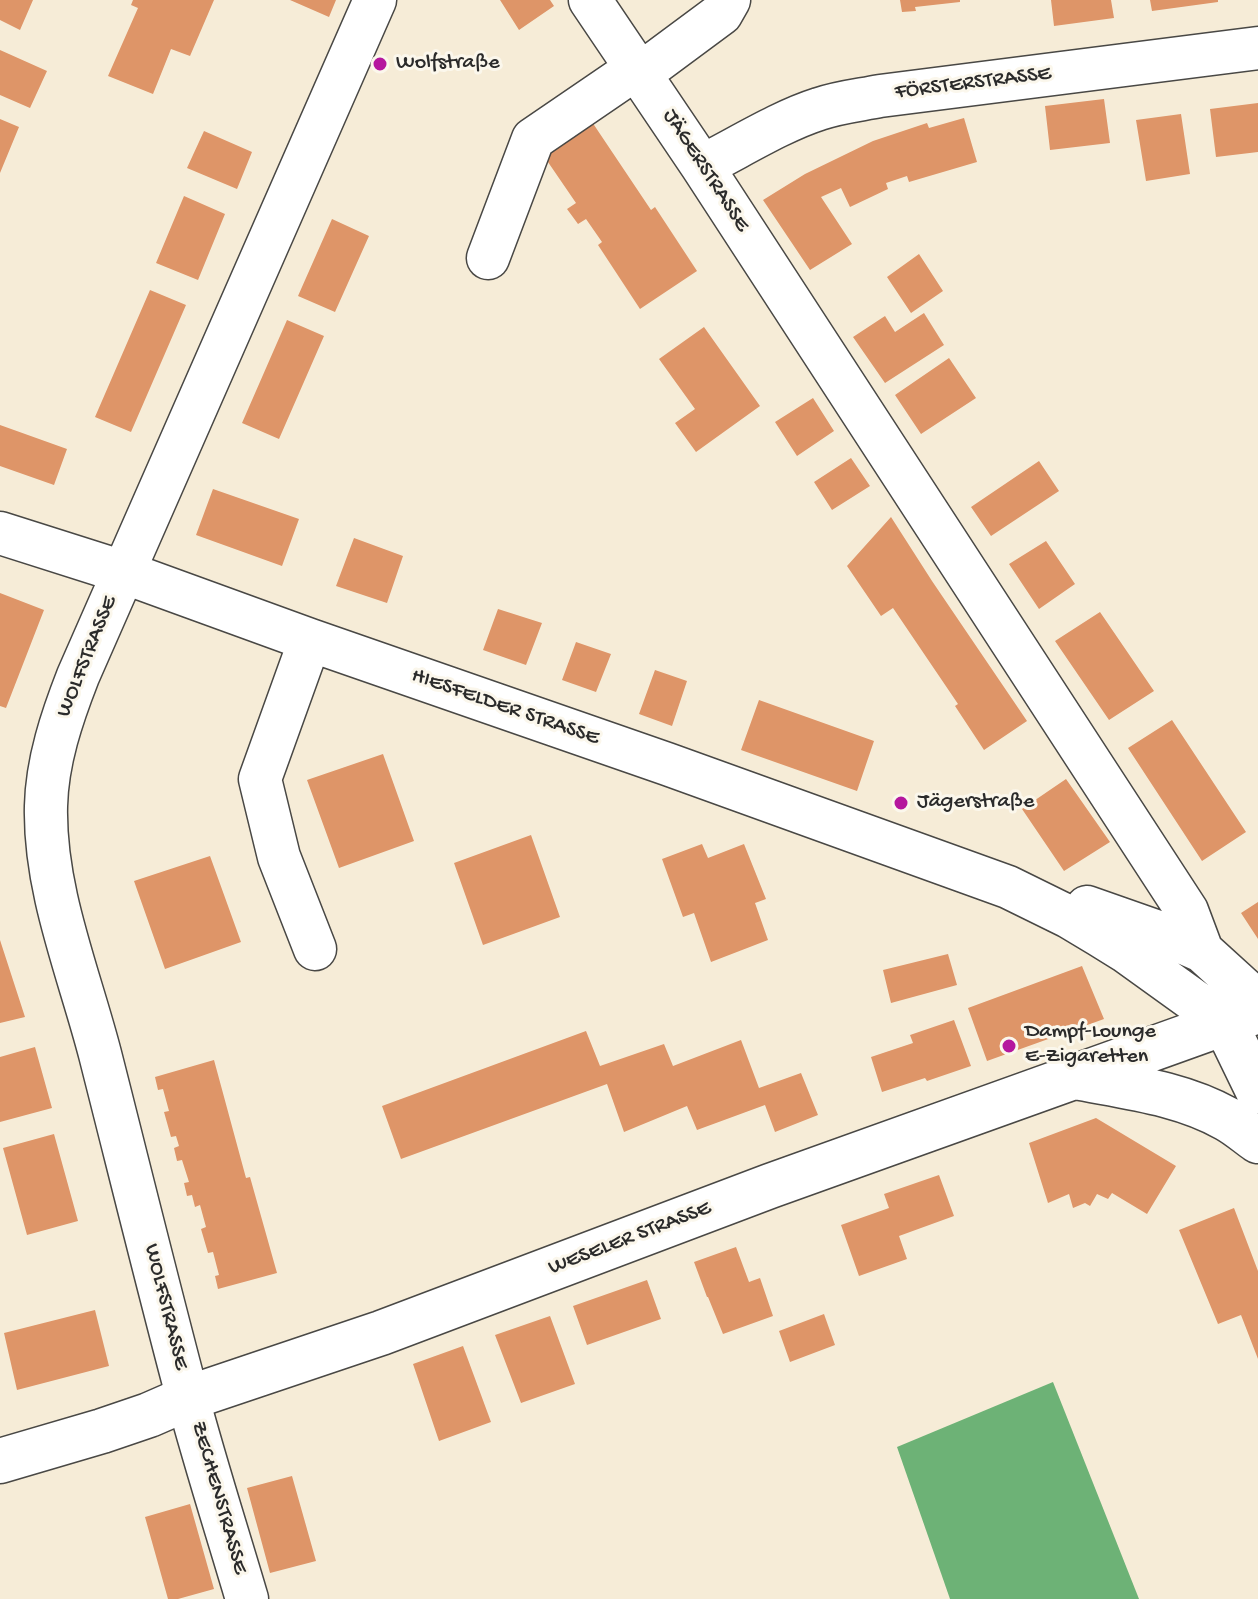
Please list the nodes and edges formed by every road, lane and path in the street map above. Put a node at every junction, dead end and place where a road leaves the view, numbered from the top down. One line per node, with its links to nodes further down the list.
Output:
1 (375, 0): 9 (street, WOLFSTRASSE)
2 (590, 0): 5 (street, JÄGERSTRASSE)
3 (729, 0): 5 (street)
4 (1258, 48): 6 (street, FÖRSTERSTRASSE)
5 (639, 71): 6 (street, JÄGERSTRASSE); 7 (street)
6 (702, 166): 13 (street, JÄGERSTRASSE)
7 (488, 258)
8 (0, 533): 9 (street, HIESFELDER STRASSE)
9 (123, 572): 10 (street, HIESFELDER STRASSE); 18 (street, WOLFSTRASSE)
10 (310, 640): 11 (street, HIESFELDER STRASSE); 12 (street)
11 (1008, 887): 13 (street, HIESFELDER STRASSE); 14 (street, HIESFELDER STRASSE)
12 (315, 949)
13 (1202, 951): 14 (street, HIESFELDER STRASSE)
14 (1247, 1012): 15 (main road, WESELER STRASSE); 16 (main road)
15 (1073, 1076): 17 (main road); 18 (main road, WESELER STRASSE)
16 (1258, 1091)
17 (1258, 1141)
18 (188, 1398): 19 (main road, WESELER STRASSE); 20 (street, ZECHENSTRASSE)
19 (0, 1461)
20 (247, 1599)

